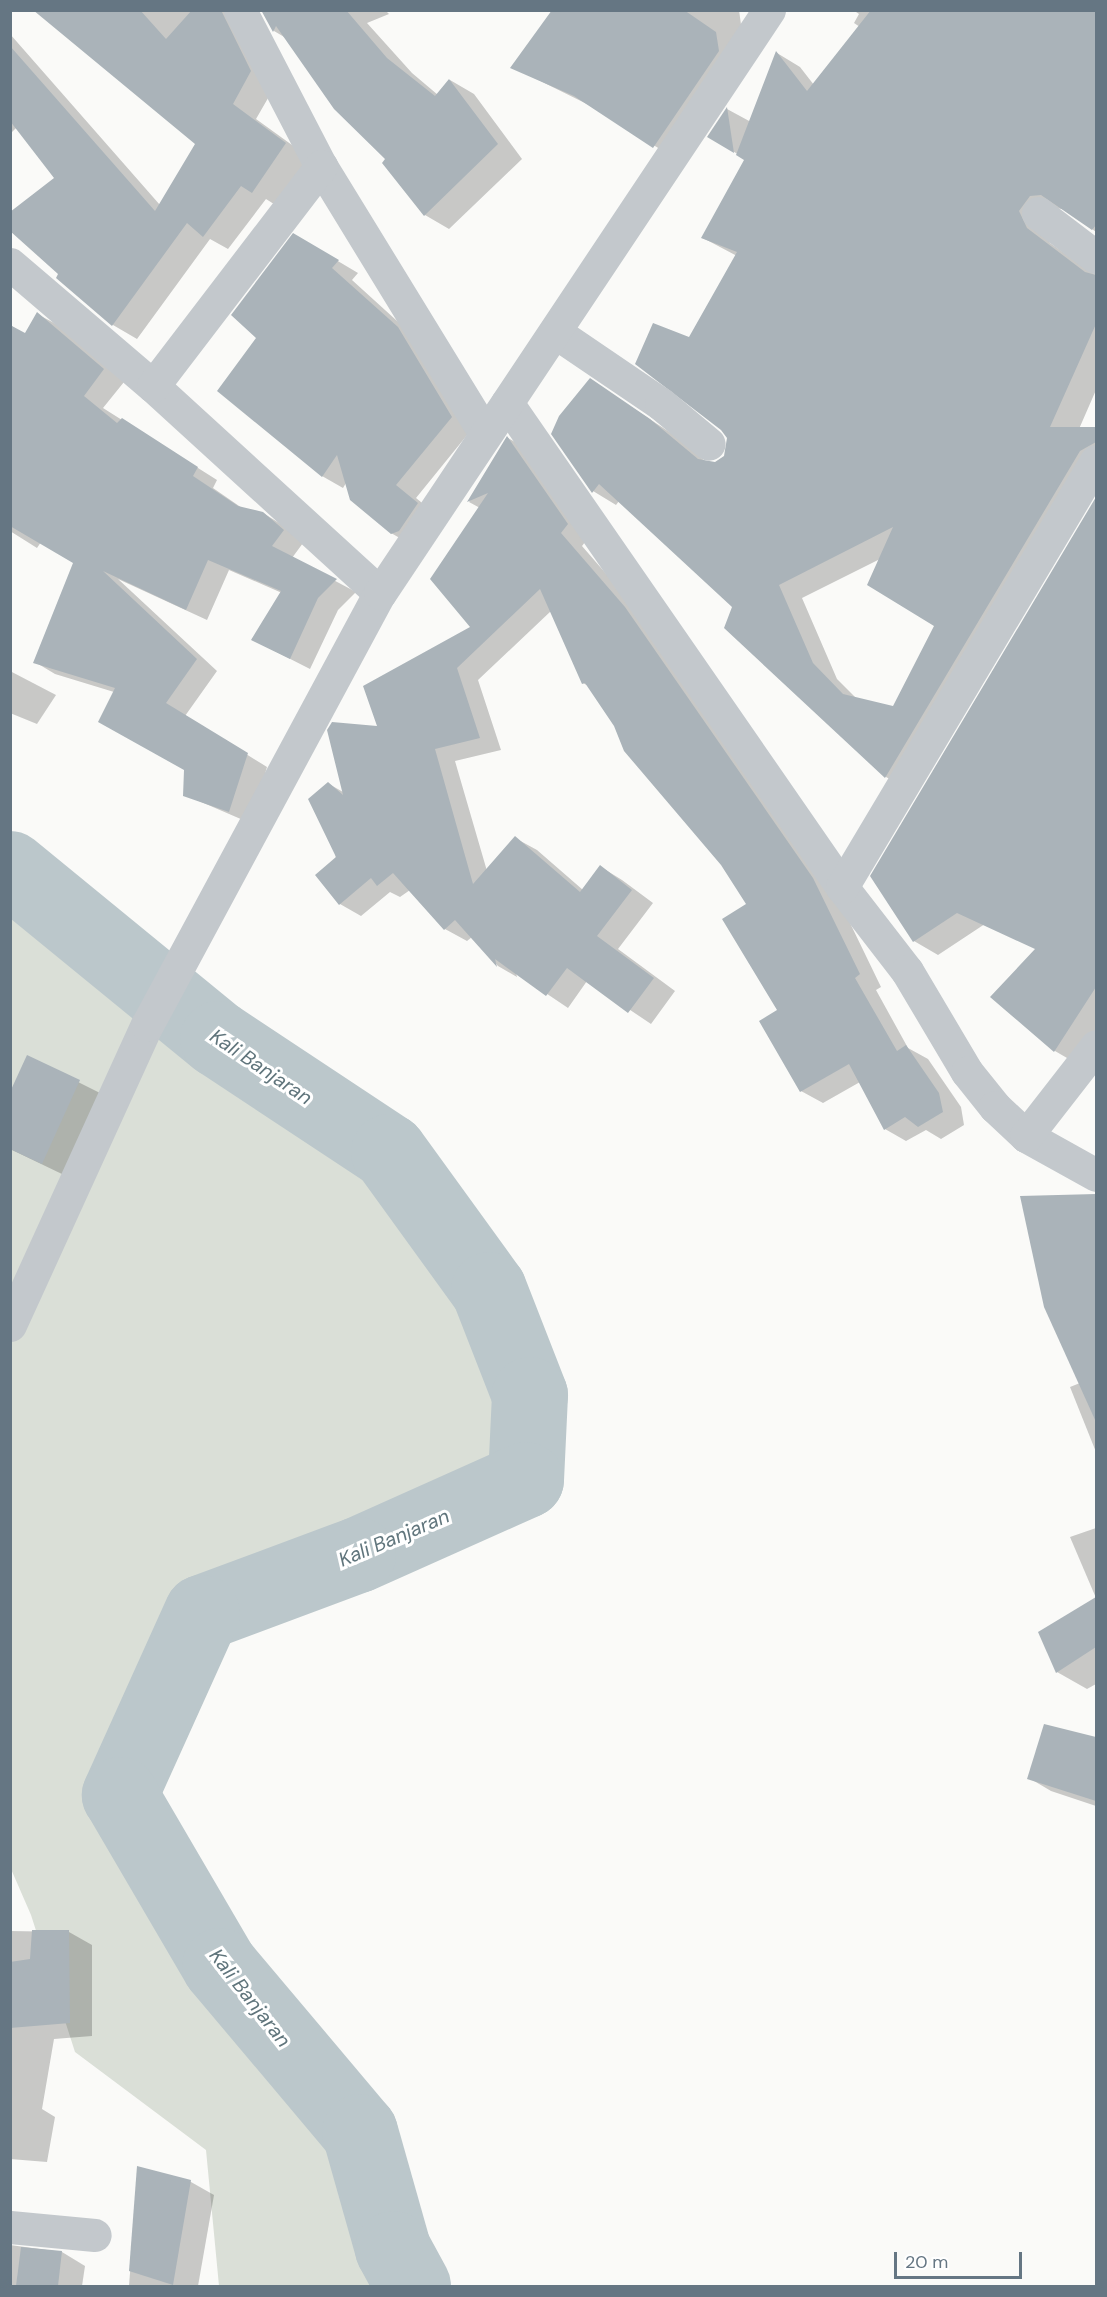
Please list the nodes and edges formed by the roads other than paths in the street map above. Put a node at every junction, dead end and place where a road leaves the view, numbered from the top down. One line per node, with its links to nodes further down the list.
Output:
1 (240, 10): 3 (street)
2 (769, 10): 7 (street)
3 (321, 166): 8 (street); 10 (street)
4 (1038, 213): 5 (street)
5 (1096, 257)
6 (10, 264): 8 (street)
7 (555, 332): 9 (street); 11 (street)
8 (153, 386): 13 (street)
9 (507, 403): 10 (street); 14 (street)
10 (485, 434): 13 (street)
11 (709, 444)
12 (1096, 461): 14 (street)
13 (380, 593): 18 (street)
14 (842, 887): 16 (street)
15 (1096, 1046): 16 (street)
16 (1026, 1136): 17 (street)
17 (1096, 1175)
18 (10, 1325)
19 (10, 2227): 20 (street)
20 (95, 2235)

